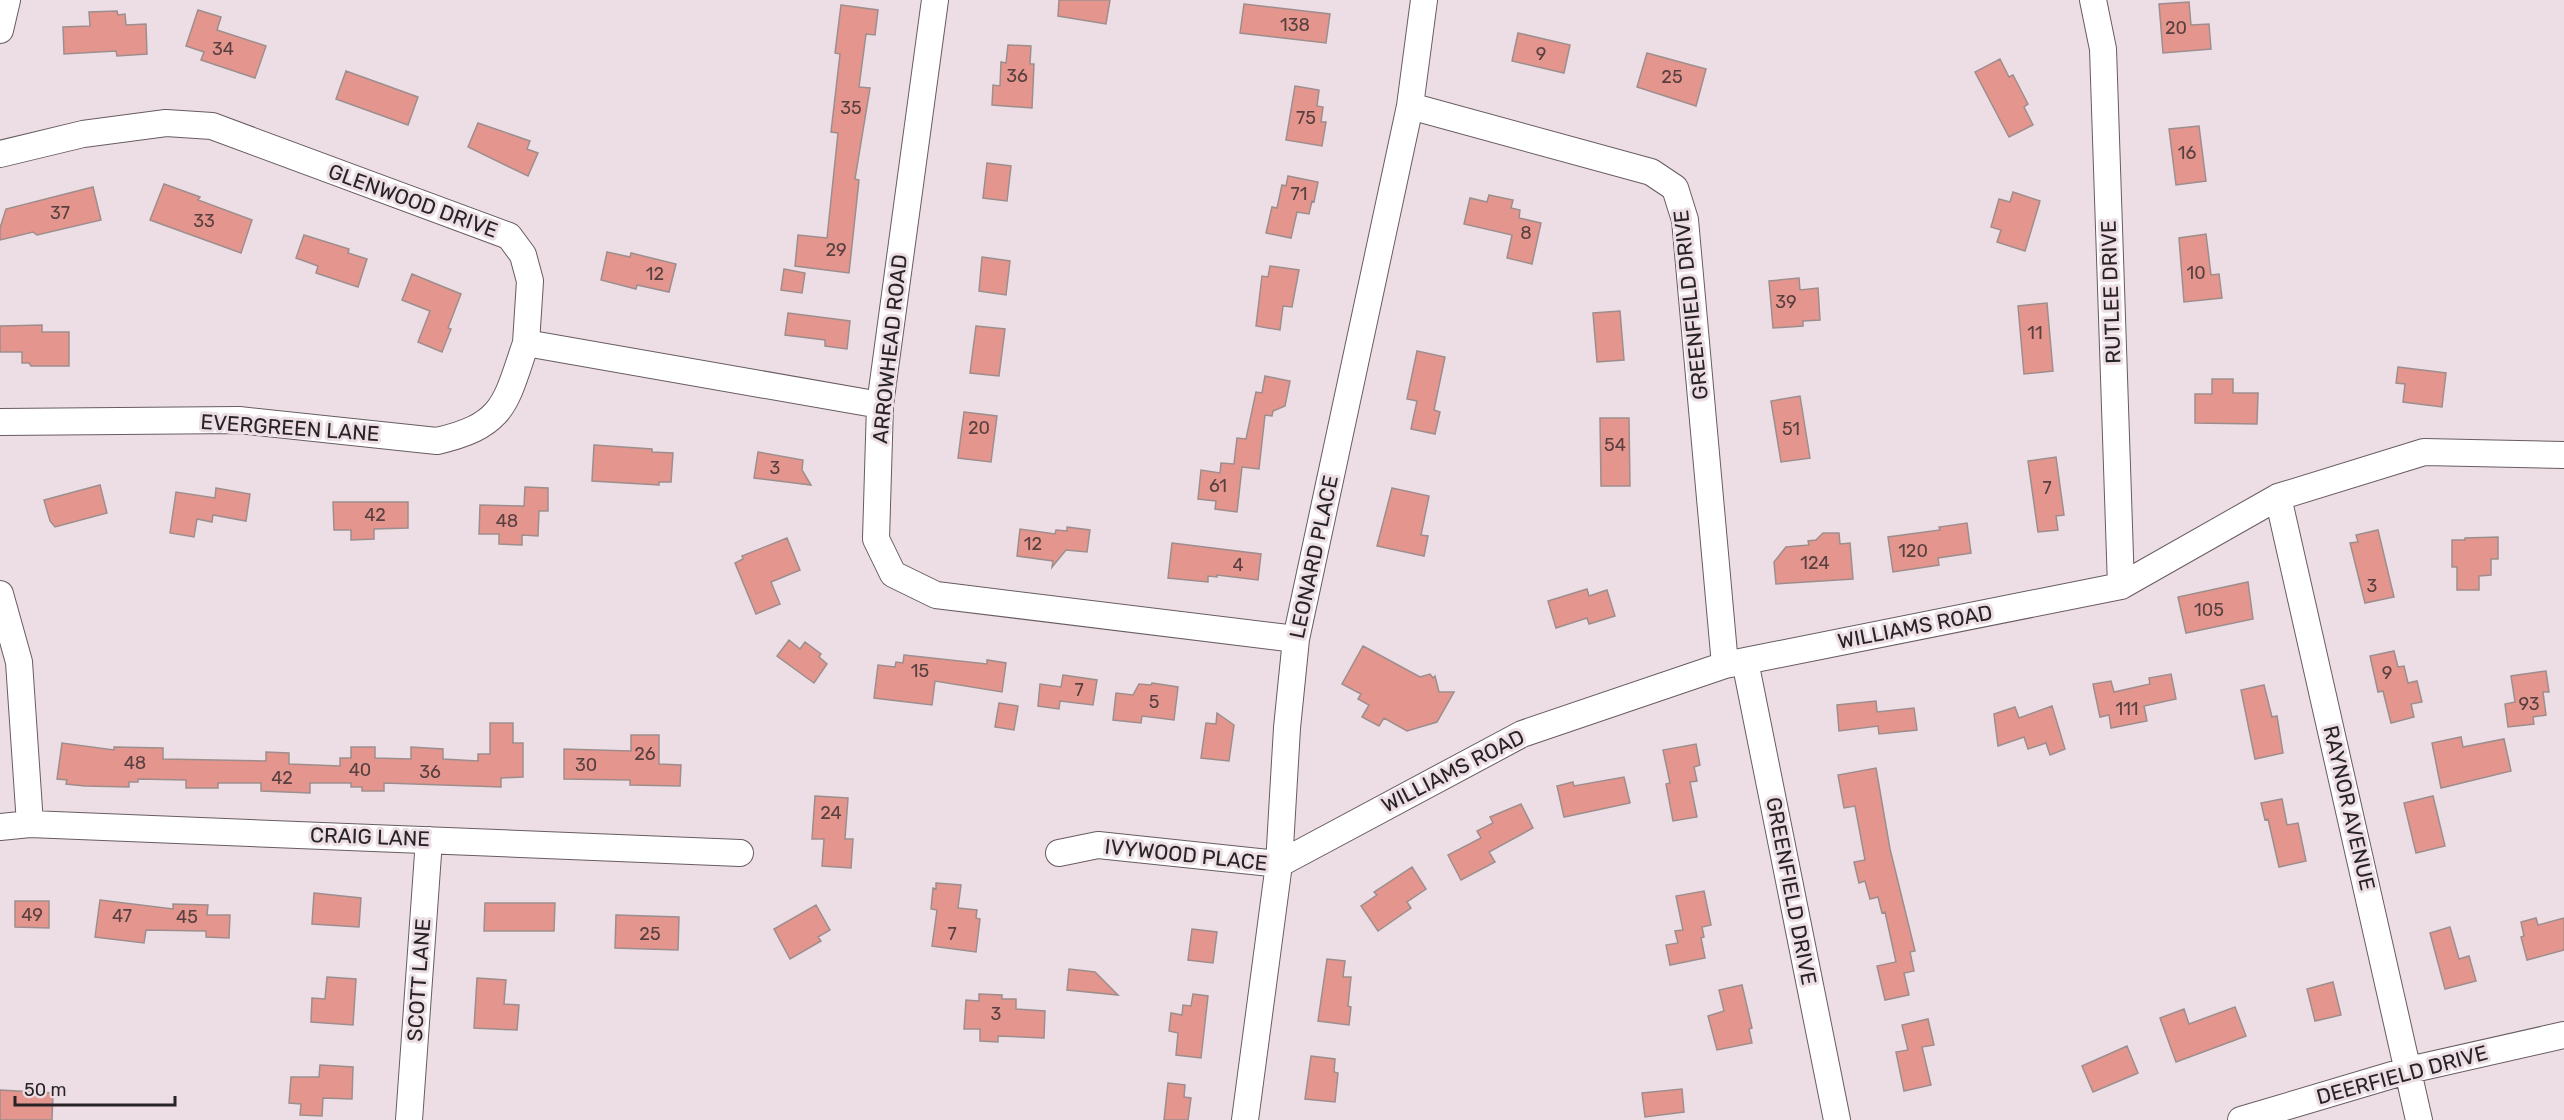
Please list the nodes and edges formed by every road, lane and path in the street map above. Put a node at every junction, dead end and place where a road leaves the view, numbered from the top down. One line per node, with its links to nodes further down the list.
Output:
1 (7, 0): 5 (street)
2 (935, 0): 9 (street, ARROWHEAD ROAD)
3 (1424, 0): 6 (street, LEONARD PLACE)
4 (2093, 0): 13 (street, RUTLEE DRIVE)
5 (0, 30)
6 (1410, 106): 15 (street, LEONARD PLACE); 16 (street, GREENFIELD DRIVE)
7 (0, 154): 8 (street, GLENWOOD DRIVE)
8 (526, 343): 9 (street); 10 (street, EVERGREEN LANE)
9 (880, 405): 15 (street, ARROWHEAD ROAD)
10 (0, 422)
11 (2564, 455): 12 (street, WILLIAMS ROAD)
12 (2278, 497): 13 (street, WILLIAMS ROAD); 24 (street, RAYNOR AVENUE)
13 (2121, 586): 16 (street, WILLIAMS ROAD)
14 (0, 594): 17 (street)
15 (1296, 639): 22 (street, LEONARD PLACE)
16 (1735, 663): 22 (street, WILLIAMS ROAD); 27 (street, GREENFIELD DRIVE)
17 (30, 824): 18 (street, CRAIG LANE); 19 (street, CRAIG LANE)
18 (0, 827)
19 (429, 840): 20 (street, CRAIG LANE); 25 (street, SCOTT LANE)
20 (740, 853)
21 (1059, 853): 22 (street, IVYWOOD PLACE)
22 (1279, 864): 26 (street, LEONARD PLACE)
23 (2564, 1035): 24 (street, DEERFIELD DRIVE)
24 (2409, 1070): 28 (street, DEERFIELD DRIVE); 29 (street, RAYNOR AVENUE)
25 (409, 1120)
26 (1245, 1120)
27 (1837, 1120)
28 (2241, 1120)
29 (2419, 1120)

